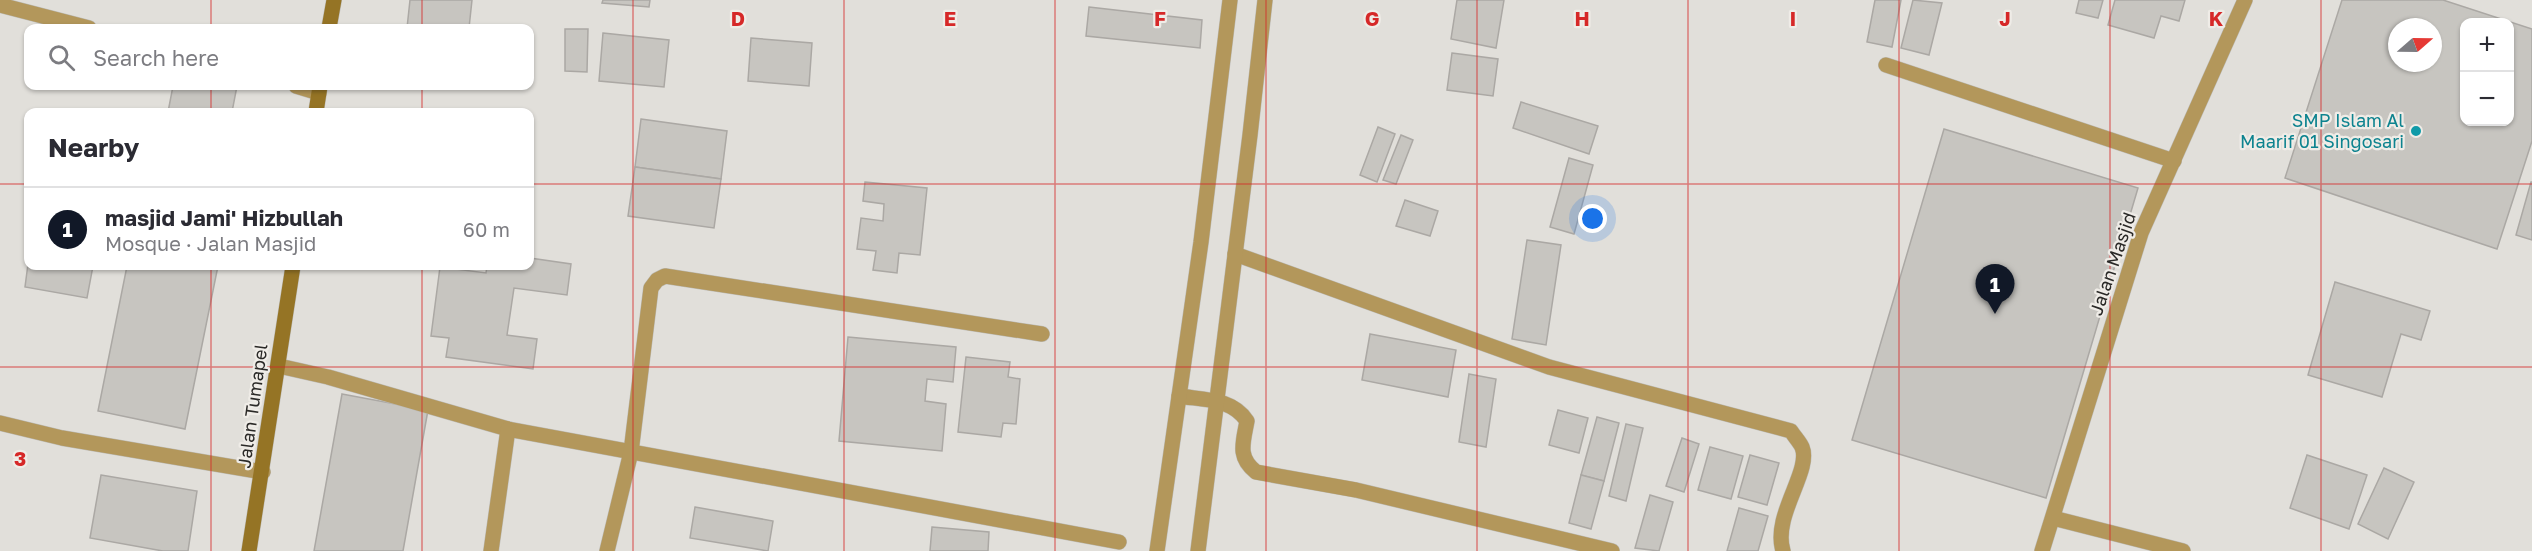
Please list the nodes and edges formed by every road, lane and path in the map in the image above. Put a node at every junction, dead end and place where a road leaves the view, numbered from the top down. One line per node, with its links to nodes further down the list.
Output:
1 (334, 0): 7 (street)
2 (1230, 0): 16 (street)
3 (1265, 0): 12 (street)
4 (2245, 0): 11 (street, Jalan Masjid)
5 (0, 5): 6 (street)
6 (74, 24)
7 (330, 24)
8 (1886, 65): 11 (street)
9 (319, 90): 10 (street)
10 (317, 108)
11 (2174, 161): 22 (street, Jalan Masjid)
12 (1236, 254): 17 (street); 30 (street)
13 (292, 270): 15 (street, Jalan Tumapel)
14 (1042, 334): 20 (street)
15 (279, 366): 19 (street); 21 (street, Jalan Tumapel)
16 (1179, 396): 17 (street); 27 (street)
17 (1217, 402): 28 (street); 29 (street)
18 (0, 423): 21 (street)
19 (508, 429): 20 (street); 25 (street)
20 (631, 452): 23 (street); 26 (street)
21 (263, 472): 24 (street, Jalan Tumapel)
22 (2053, 518): 31 (street, Jalan Masjid); 32 (street)
23 (1119, 542)
24 (249, 551)
25 (491, 551)
26 (607, 551)
27 (1157, 551)
28 (1198, 551)
29 (1612, 551)
30 (1783, 551)
31 (2042, 551)
32 (2183, 551)

